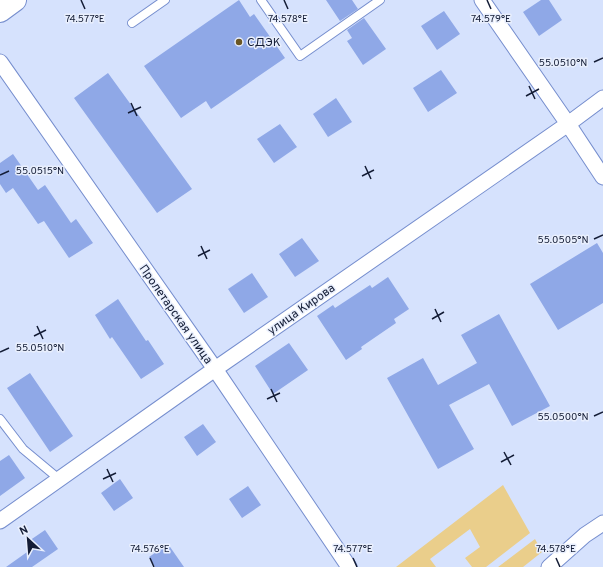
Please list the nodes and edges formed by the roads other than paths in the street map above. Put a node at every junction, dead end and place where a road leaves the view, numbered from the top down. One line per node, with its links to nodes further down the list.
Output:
1 (15, 0): 6 (street)
2 (165, 0): 7 (lane)
3 (261, 0): 4 (lane)
4 (380, 0)
5 (482, 0): 10 (street)
6 (0, 11)
7 (132, 23)
8 (0, 62): 12 (street, Пролетарская улица)
9 (603, 98): 10 (street, улица Кирова)
10 (568, 124): 11 (street); 12 (street, улица Кирова)
11 (603, 176)
12 (215, 369): 14 (street, улица Кирова); 17 (street, Пролетарская улица)
13 (0, 418): 14 (lane)
14 (59, 479): 15 (street, улица Кирова)
15 (0, 521)
16 (603, 523): 18 (street)
17 (349, 567)
18 (550, 567)

